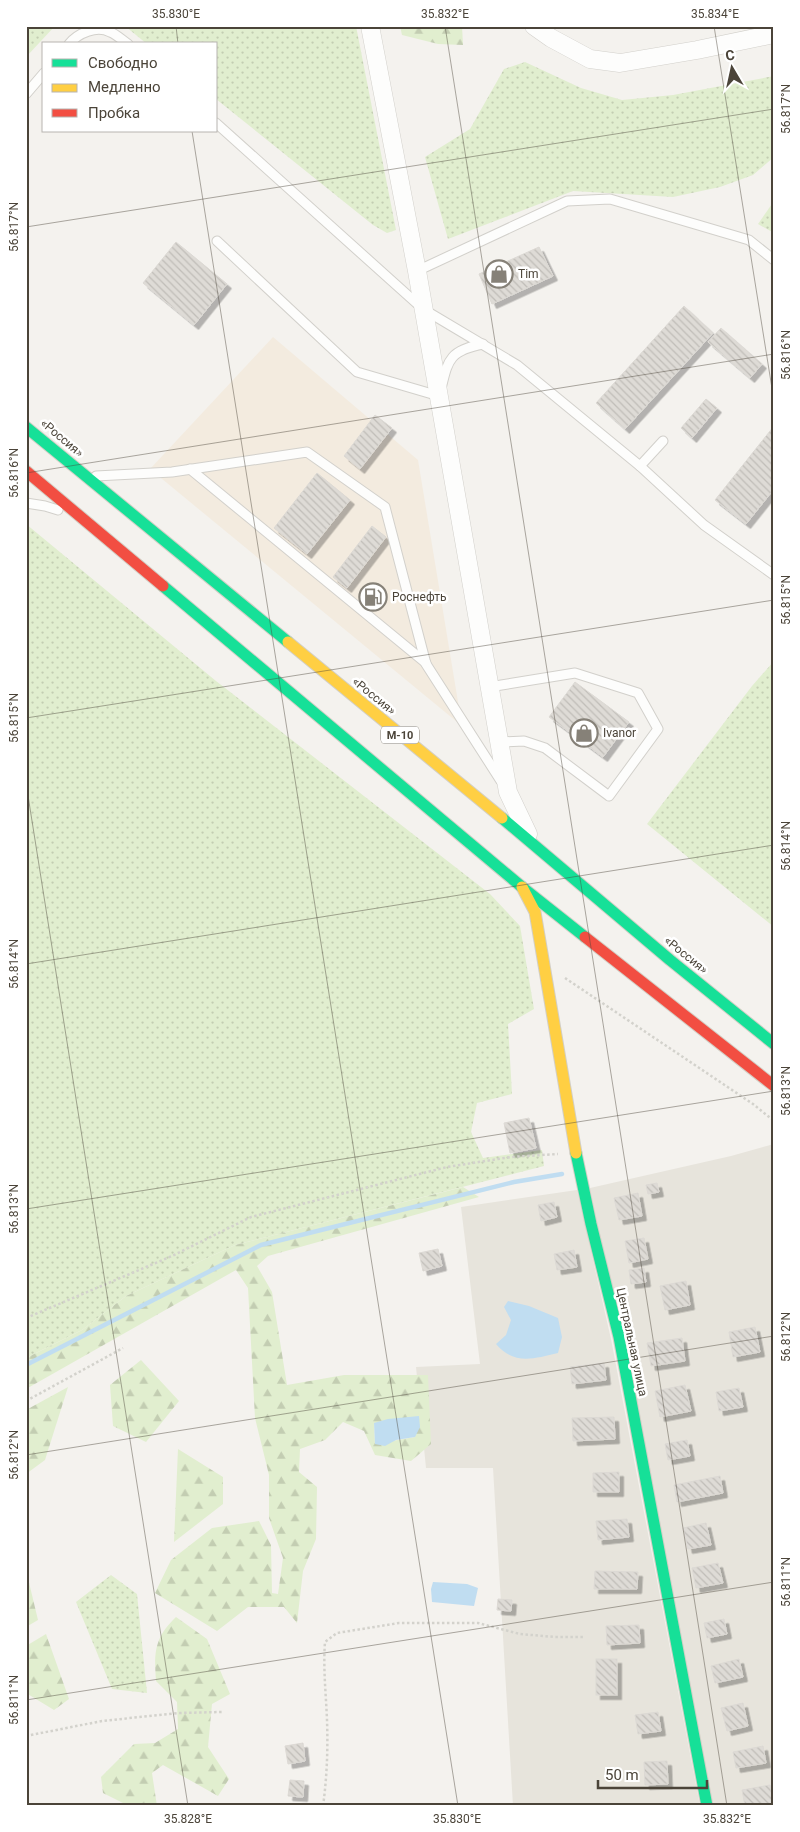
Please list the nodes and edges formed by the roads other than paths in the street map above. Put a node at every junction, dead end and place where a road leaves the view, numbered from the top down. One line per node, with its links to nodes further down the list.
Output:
1 (370, 26): 11 (street)
2 (534, 26): 3 (street)
3 (774, 34)
4 (71, 42): 5 (lane)
5 (125, 42)
6 (42, 75): 7 (lane)
7 (26, 94)
8 (218, 125): 12 (lane)
9 (217, 241): 14 (lane)
10 (774, 260): 11 (lane)
11 (417, 271): 12 (street)
12 (423, 310): 13 (lane); 14 (street)
13 (483, 344): 14 (lane); 17 (lane)
14 (439, 396): 25 (street)
15 (26, 427): 20 (main road, «Россия» / М-10)
16 (663, 441): 17 (lane)
17 (640, 466): 23 (lane)
18 (190, 469): 20 (lane); 24 (lane); 24 (lane)
19 (26, 471): 22 (main road)
20 (86, 476): 28 (main road, «Россия» / М-10)
21 (26, 503): 22 (lane)
22 (82, 518): 29 (main road)
23 (774, 575)
24 (426, 664): 27 (lane)
25 (489, 687): 26 (street); 26 (lane)
26 (499, 742): 27 (street)
27 (508, 792): 28 (street)
28 (534, 845): 30 (main road, «Россия» / М-10)
29 (522, 887): 31 (main road); 32 (main road, Центральная улица)
30 (774, 1044)
31 (774, 1086)
32 (707, 1806)

